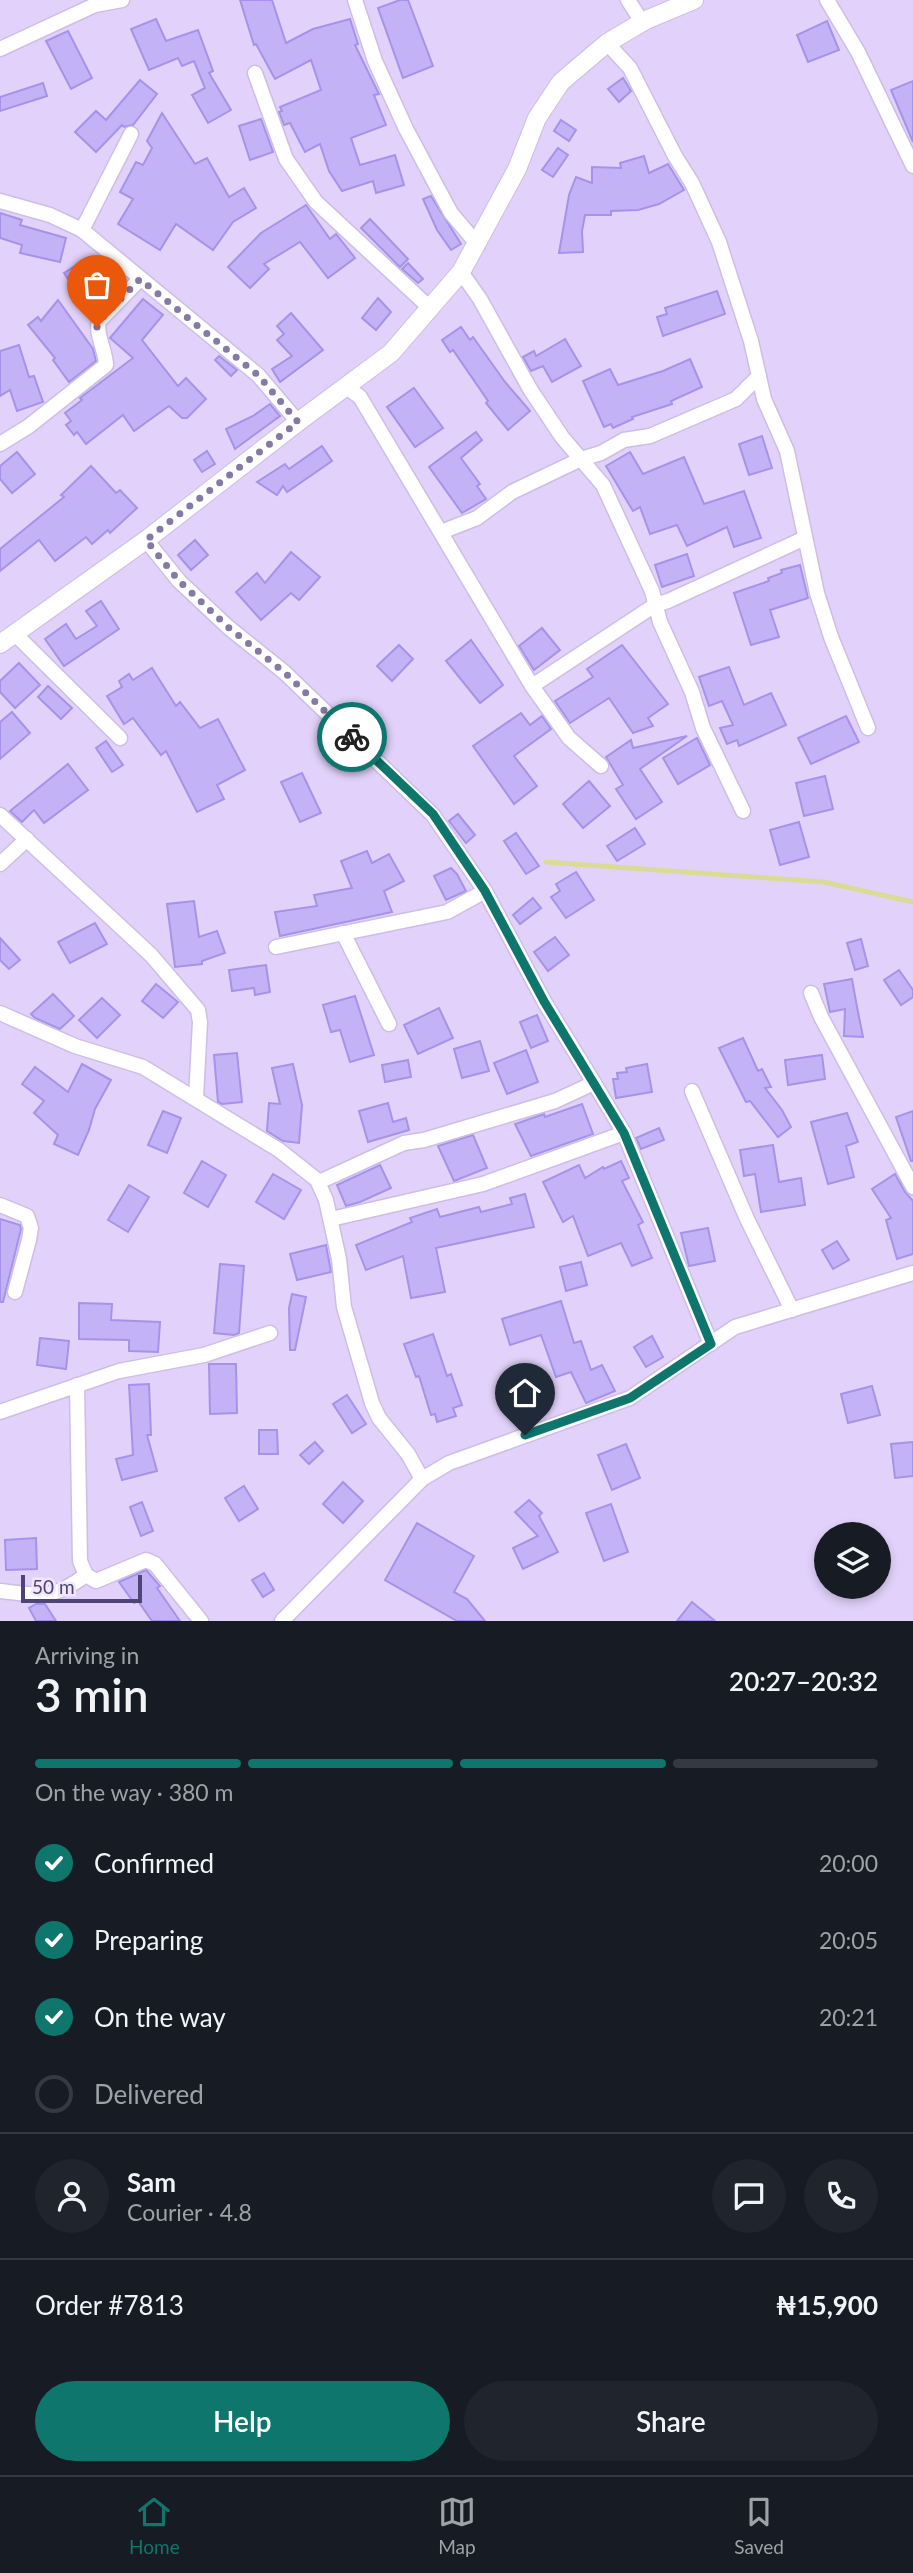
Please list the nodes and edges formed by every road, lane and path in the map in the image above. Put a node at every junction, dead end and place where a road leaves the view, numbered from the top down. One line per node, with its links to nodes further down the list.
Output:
1 (122, 0): 8 (street)
2 (355, 0): 14 (street)
3 (628, 0): 6 (street)
4 (694, 0): 6 (street)
5 (827, 0): 11 (street)
6 (642, 22): 7 (street)
7 (607, 43): 14 (street); 18 (street)
8 (0, 49)
9 (255, 73): 17 (street)
10 (131, 134): 13 (street)
11 (913, 166)
12 (0, 201): 13 (street)
13 (82, 230): 16 (street)
14 (478, 245): 15 (street)
15 (461, 272): 17 (street); 22 (street)
16 (140, 279): 20 (street); 21 (street)
17 (431, 309): 19 (street)
18 (759, 376): 22 (street); 24 (street)
19 (345, 386): 20 (street); 23 (street)
20 (298, 422): 25 (street)
21 (0, 444)
22 (581, 459): 23 (street); 26 (street)
23 (441, 531): 28 (street)
24 (805, 538): 26 (street); 29 (street)
25 (146, 540): 27 (street); 36 (street)
26 (655, 605): 28 (street); 32 (street)
27 (7, 639): 30 (street)
28 (532, 686): 31 (street)
29 (868, 727)
30 (120, 737)
31 (601, 766)
32 (743, 811)
33 (0, 815): 34 (street)
34 (27, 839): 35 (street); 44 (street)
35 (0, 864)
36 (485, 891): 37 (street); 42 (street)
37 (343, 933): 38 (street); 41 (street)
38 (276, 947)
39 (811, 993): 47 (street)
40 (0, 1013): 44 (street)
41 (389, 1024)
42 (594, 1083): 45 (street); 46 (street)
43 (692, 1091): 52 (street)
44 (196, 1098): 46 (street)
45 (624, 1133): 49 (street); 54 (street)
46 (319, 1182): 49 (street)
47 (913, 1187)
48 (0, 1205): 51 (street)
49 (331, 1219): 57 (street)
50 (913, 1273): 52 (street)
51 (15, 1292)
52 (792, 1310): 54 (street)
53 (270, 1333): 55 (street)
54 (711, 1344): 57 (street)
55 (77, 1385): 56 (street); 58 (street)
56 (0, 1412)
57 (422, 1479): 61 (street)
58 (86, 1576): 59 (street); 60 (street)
59 (0, 1591)
60 (201, 1621)
61 (282, 1621)

